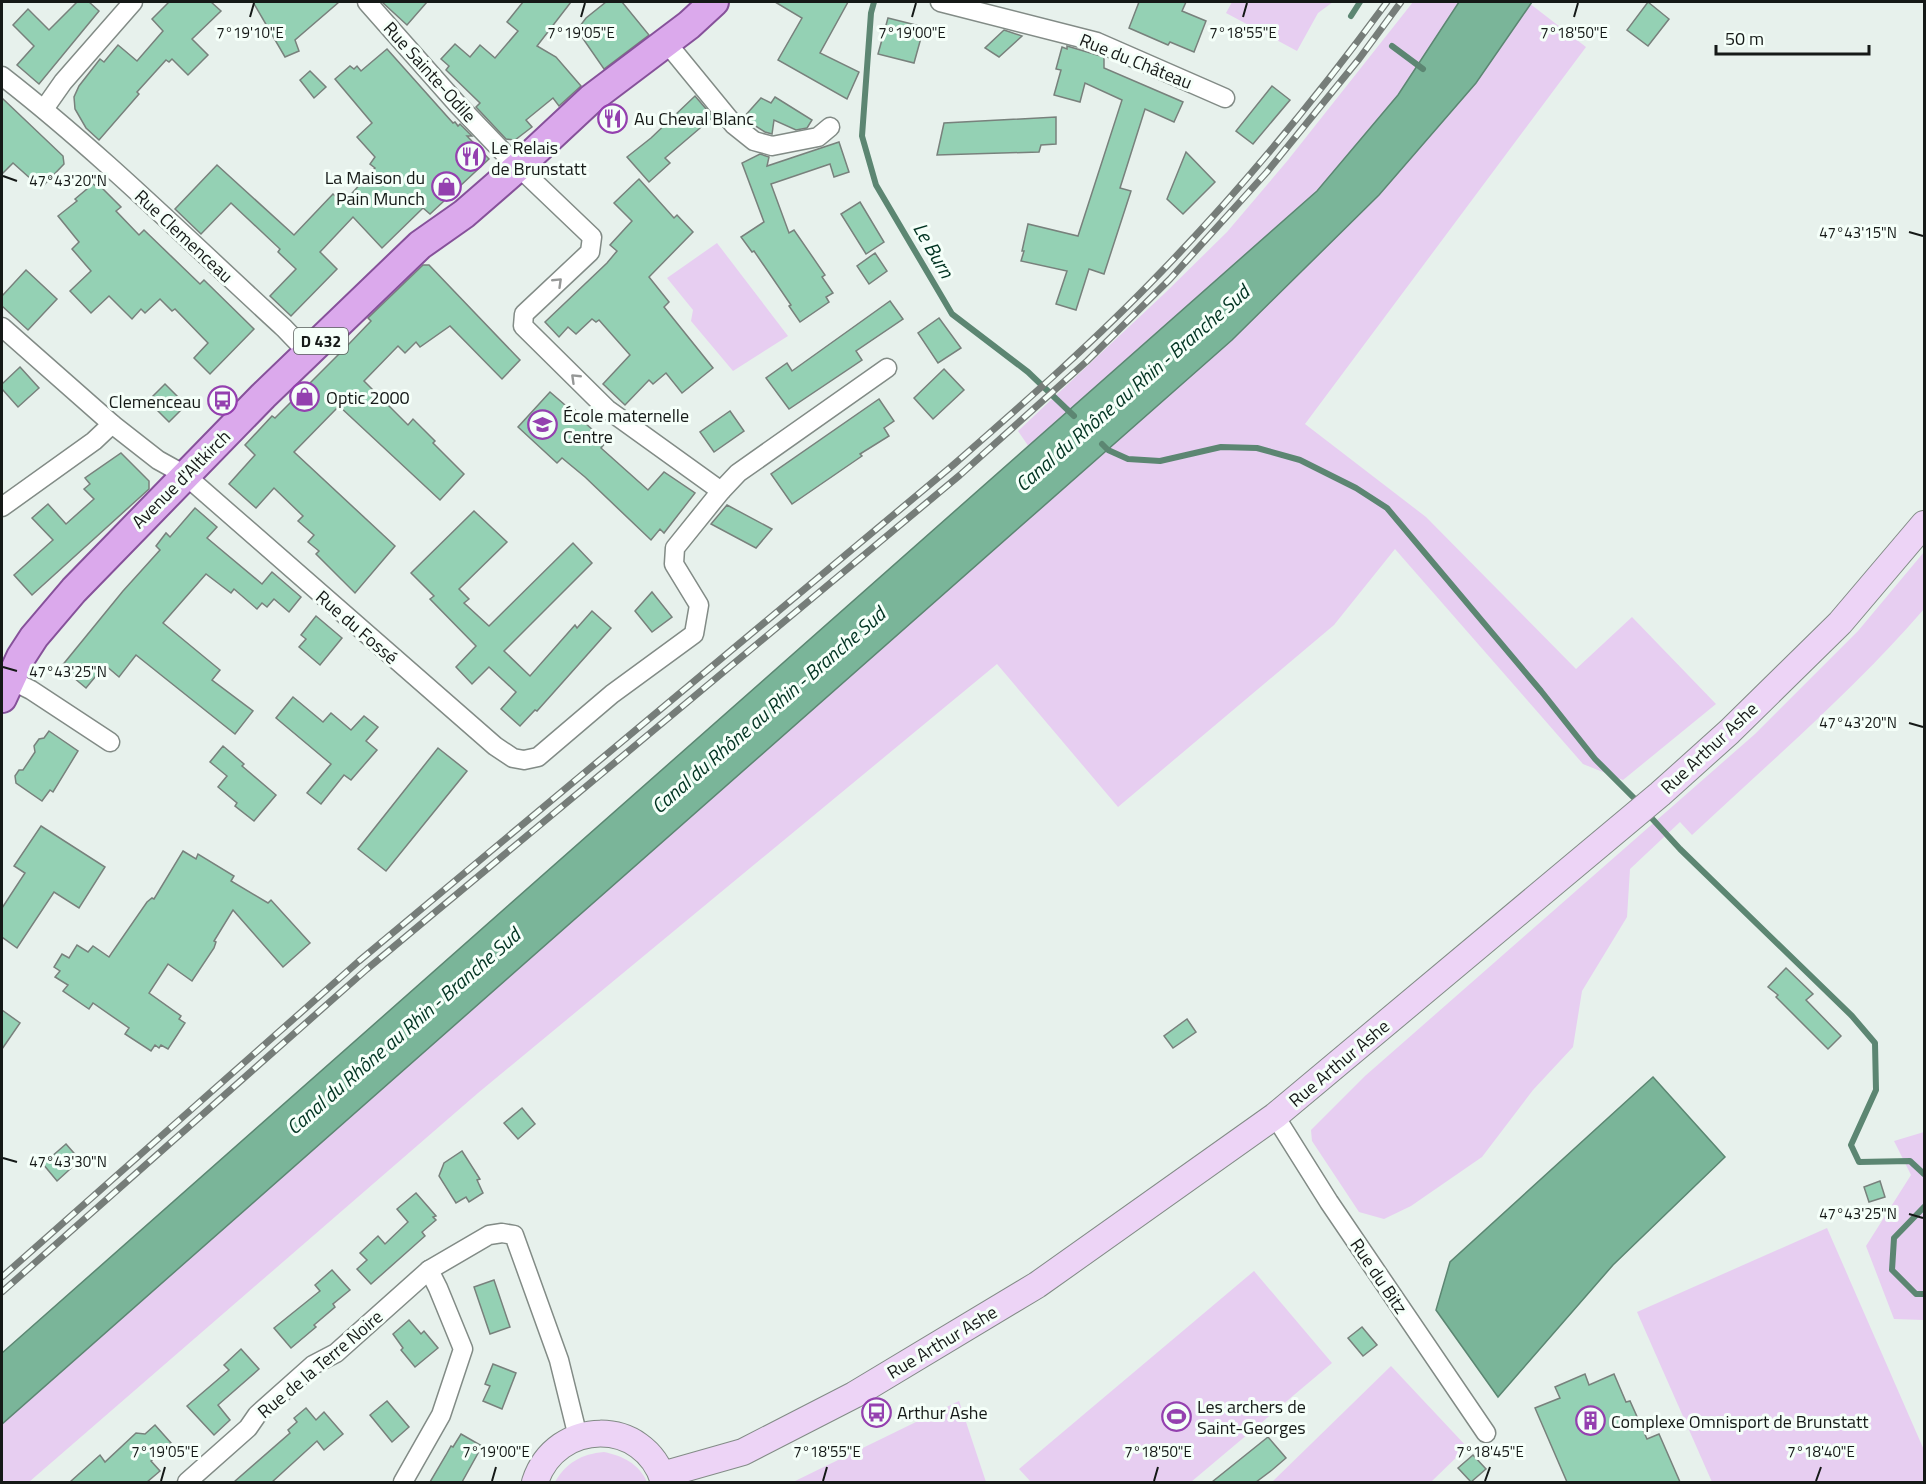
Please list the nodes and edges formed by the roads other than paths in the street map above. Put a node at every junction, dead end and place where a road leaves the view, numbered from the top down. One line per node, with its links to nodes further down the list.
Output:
1 (134, 2): 8 (street)
2 (367, 2): 10 (street, Rue Sainte-Odile)
3 (714, 2): 5 (main road, Avenue d'Altkirch / D 432)
4 (940, 2): 7 (street, Rue du Château)
5 (666, 42): 9 (street); 10 (main road, Avenue d'Altkirch / D 432)
6 (2, 76): 8 (street, Rue Clemenceau)
7 (1225, 98)
8 (44, 109): 12 (street, Rue Clemenceau)
9 (830, 127)
10 (518, 167): 12 (main road, Avenue d'Altkirch / D 432); 16 (street, Rue Sainte-Odile, one-way to 10)
11 (2, 327): 14 (street, Rue du Fossé)
12 (308, 353): 15 (main road, Avenue d'Altkirch / D 432)
13 (887, 368): 16 (street)
14 (112, 424): 15 (street, Rue du Fossé); 17 (street)
15 (185, 475): 16 (street, Rue du Fossé); 19 (main road, Avenue d'Altkirch / D 432)
16 (721, 491)
17 (2, 507)
18 (1924, 524): 21 (main road, Rue Arthur Ashe)
19 (5, 689): 20 (street)
20 (110, 742)
21 (1275, 1116): 23 (street, Rue du Bitz); 25 (main road, Rue Arthur Ashe)
22 (429, 1270): 24 (street, Rue de la Terre Noire); 26 (street, Rue de la Terre Noire); 27 (street)
23 (1486, 1433)
24 (579, 1437): 25 (main road); 28 (main road)
25 (663, 1479)
26 (187, 1482)
27 (403, 1482)
28 (536, 1482)

